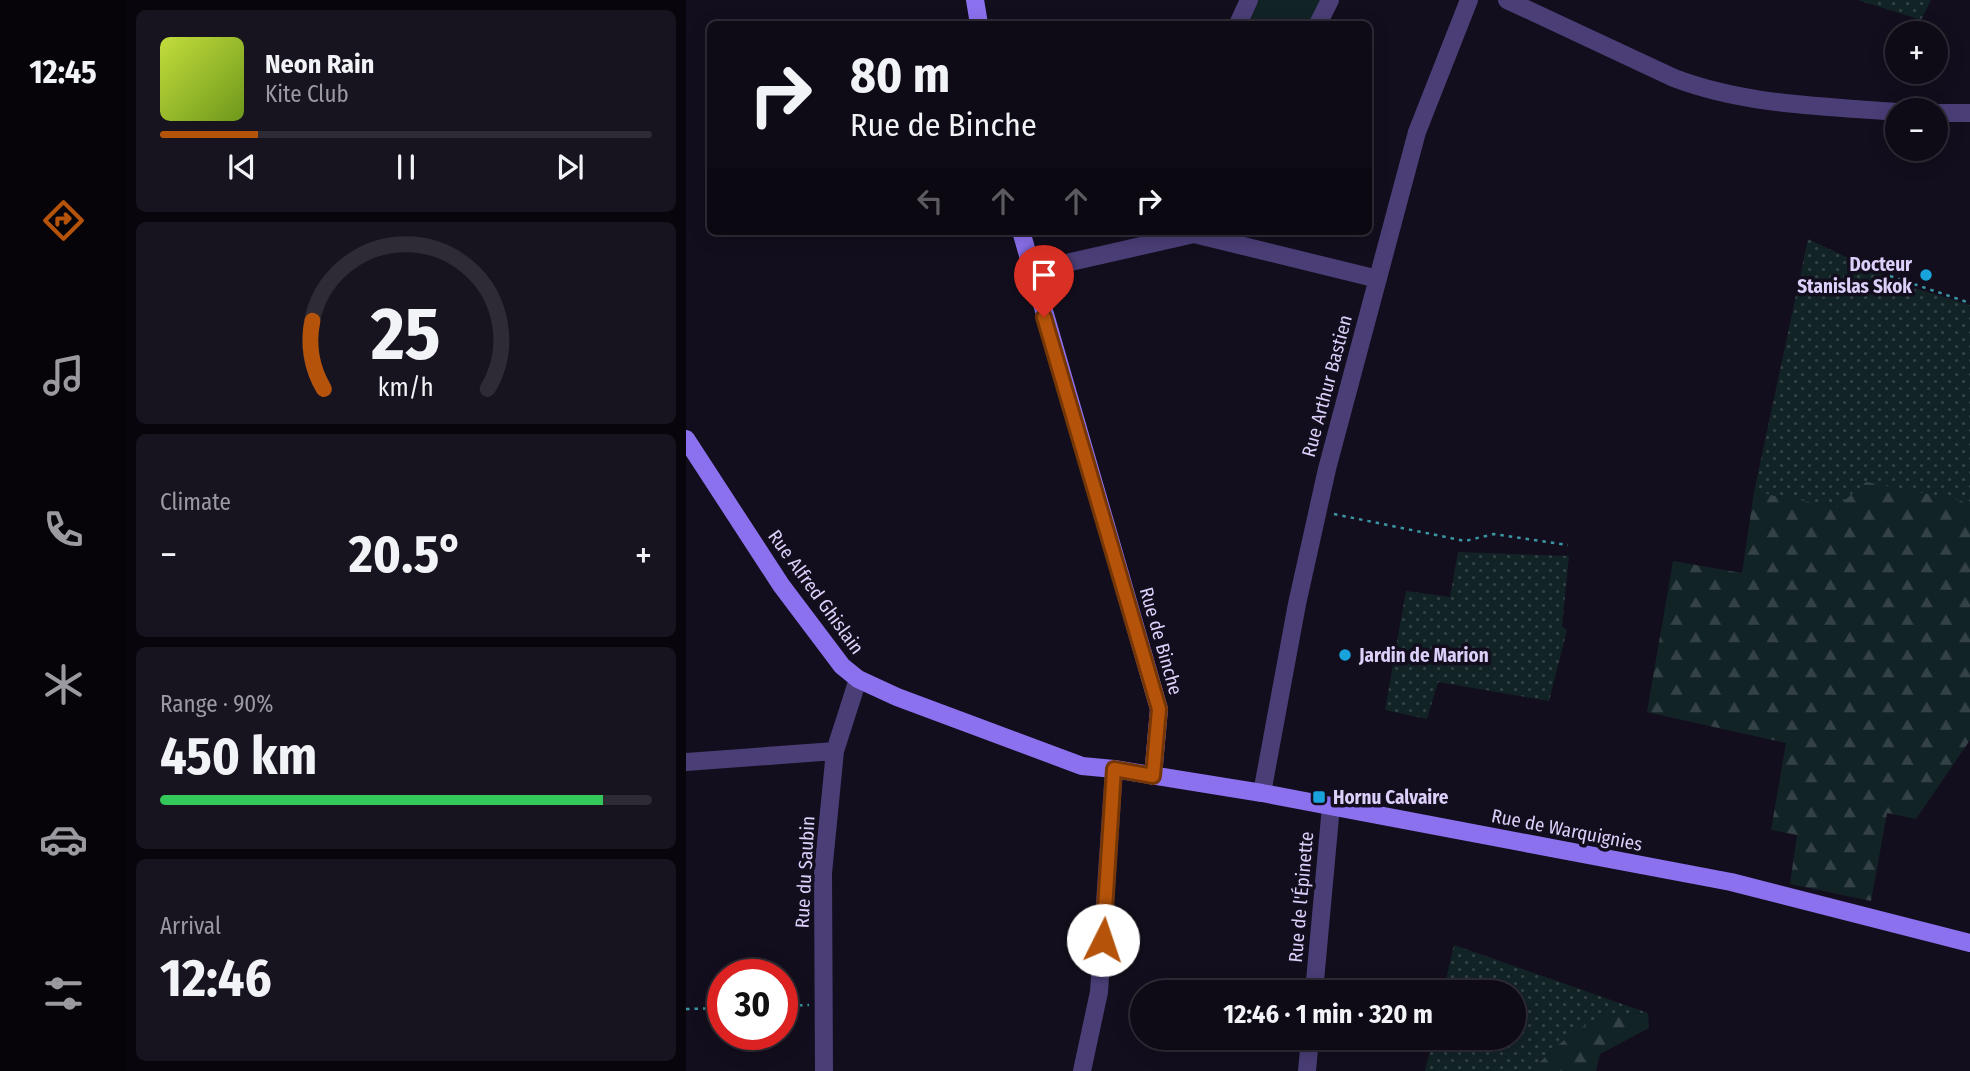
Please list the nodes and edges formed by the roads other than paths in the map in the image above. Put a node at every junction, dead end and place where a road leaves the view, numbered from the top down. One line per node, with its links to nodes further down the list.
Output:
1 (975, 0): 6 (street)
2 (1249, 0): 7 (street)
3 (1330, 0): 8 (street)
4 (1469, 0): 16 (street, Rue Arthur Bastien)
5 (1507, 0): 9 (street)
6 (978, 21)
7 (1239, 21)
8 (1320, 21)
9 (1885, 111)
10 (1948, 113): 11 (street)
11 (1970, 113)
12 (1022, 235): 15 (street, Rue de Binche)
13 (1190, 235): 15 (street)
14 (1198, 235): 16 (street)
15 (1031, 271): 22 (street, Rue de Binche)
16 (1378, 279): 23 (street, Rue Arthur Bastien)
17 (686, 439): 18 (street, Rue Alfred Ghislain)
18 (858, 680): 19 (street, Rue du Saubin); 21 (street, Rue Alfred Ghislain)
19 (835, 751): 20 (street); 28 (street, Rue du Saubin)
20 (686, 762)
21 (1114, 769): 22 (street); 29 (street)
22 (1153, 776): 23 (street, Rue de Warquignies)
23 (1262, 793): 24 (street, Rue de Warquignies)
24 (1331, 806): 25 (street, Rue de Warquignies); 26 (street, Rue de l'Épinette)
25 (1970, 943)
26 (1315, 980)
27 (1309, 1050): 30 (street)
28 (824, 1071)
29 (1082, 1071)
30 (1307, 1071)

